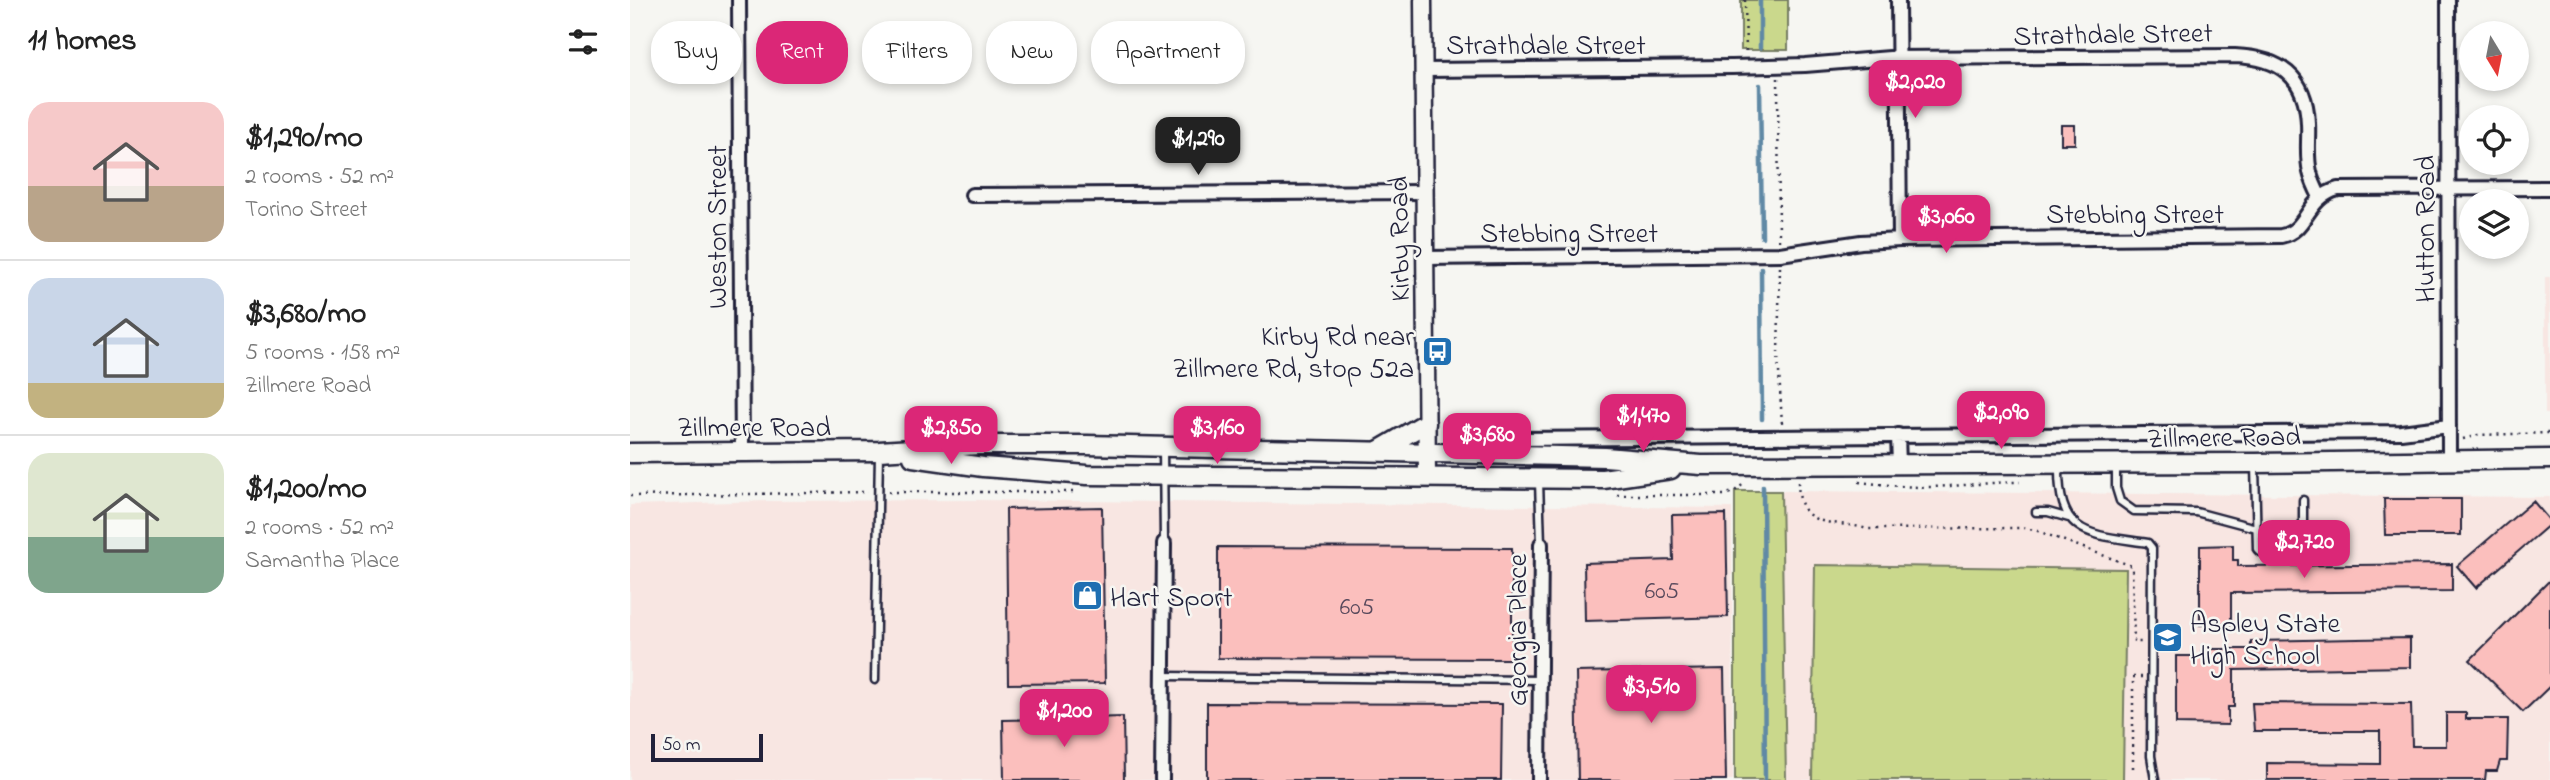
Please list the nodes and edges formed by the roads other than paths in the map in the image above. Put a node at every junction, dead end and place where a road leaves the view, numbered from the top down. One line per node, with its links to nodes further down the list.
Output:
1 (739, 0): 22 (street, Weston Street)
2 (1423, 0): 6 (street, Kirby Road)
3 (1898, 0): 5 (street)
4 (2448, 0): 7 (street, Hutton Road)
5 (1898, 59): 6 (street, Strathdale Street); 11 (street, Strathdale Street); 12 (street)
6 (1424, 70): 9 (street, Kirby Road)
7 (2448, 188): 8 (street); 11 (street); 15 (street, Hutton Road)
8 (2550, 188)
9 (1423, 192): 10 (street); 13 (street, Kirby Road)
10 (972, 195)
11 (2320, 197): 12 (street, Stebbing Street)
12 (1900, 240): 13 (street, Stebbing Street)
13 (1425, 258): 14 (street, Kirby Road)
14 (1426, 423): 19 (main road); 20 (street, Kirby Road)
15 (2449, 426): 16 (street, Zillmere Road); 24 (street, Hutton Road)
16 (1898, 435): 23 (street, Zillmere Road); 30 (street)
17 (1163, 446): 18 (main road, Zillmere Road); 19 (main road, Zillmere Road); 31 (lane)
18 (879, 451): 22 (main road, Zillmere Road); 31 (main road, Zillmere Road); 41 (lane)
19 (1378, 451): 20 (main road, Zillmere Road)
20 (1426, 451): 23 (main road, Zillmere Road); 32 (street, Kirby Road)
21 (630, 453): 22 (main road, Zillmere Road)
22 (742, 453)
23 (1480, 454): 29 (main road, Zillmere Road)
24 (2449, 459): 25 (main road, Zillmere Road); 26 (main road, Zillmere Road)
25 (2550, 459)
26 (2255, 463): 28 (main road, Zillmere Road); 37 (lane)
27 (2059, 464): 28 (main road, Zillmere Road); 30 (main road, Zillmere Road); 36 (lane)
28 (2116, 464): 37 (lane)
29 (1702, 465): 30 (main road, Zillmere Road); 33 (main road, Zillmere Road)
30 (1899, 465)
31 (1163, 476): 32 (main road, Zillmere Road); 38 (lane)
32 (1427, 478): 33 (main road, Zillmere Road)
33 (1538, 479): 39 (lane, Georgia Place)
34 (2303, 500): 37 (lane)
35 (2036, 512): 36 (lane)
36 (2070, 519): 45 (lane)
37 (2256, 528)
38 (1164, 543): 40 (street)
39 (1541, 544): 42 (street, Georgia Place)
40 (1163, 676): 42 (lane); 43 (street)
41 (875, 680)
42 (1541, 680): 44 (street, Georgia Place)
43 (1162, 780)
44 (1539, 780)
45 (2155, 780)

